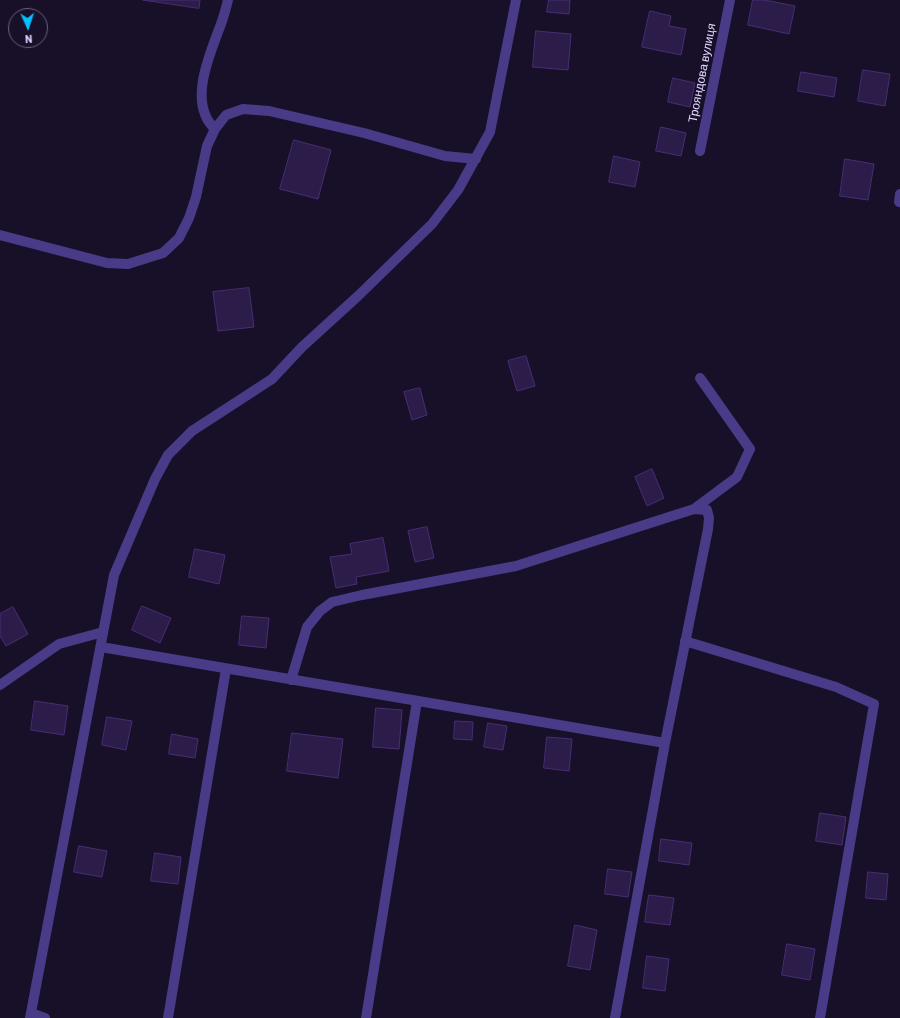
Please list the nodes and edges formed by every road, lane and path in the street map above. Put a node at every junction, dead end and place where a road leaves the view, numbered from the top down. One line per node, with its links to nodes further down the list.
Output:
1 (228, 0): 4 (street)
2 (516, 0): 6 (street)
3 (730, 0): 5 (street, Трояндова вулиця)
4 (215, 129): 6 (street); 7 (street)
5 (700, 151)
6 (476, 159): 10 (street)
7 (0, 235)
8 (700, 378): 9 (street)
9 (694, 509): 11 (street); 14 (street)
10 (103, 632): 12 (street); 15 (street)
11 (685, 641): 17 (street); 23 (street)
12 (101, 647): 13 (street); 18 (street)
13 (226, 669): 14 (street); 20 (street)
14 (291, 680): 16 (street)
15 (0, 685)
16 (417, 701): 17 (street); 21 (street)
17 (665, 743): 22 (street)
18 (30, 1016): 19 (street)
19 (46, 1018)
20 (168, 1018)
21 (366, 1018)
22 (615, 1018)
23 (820, 1018)

